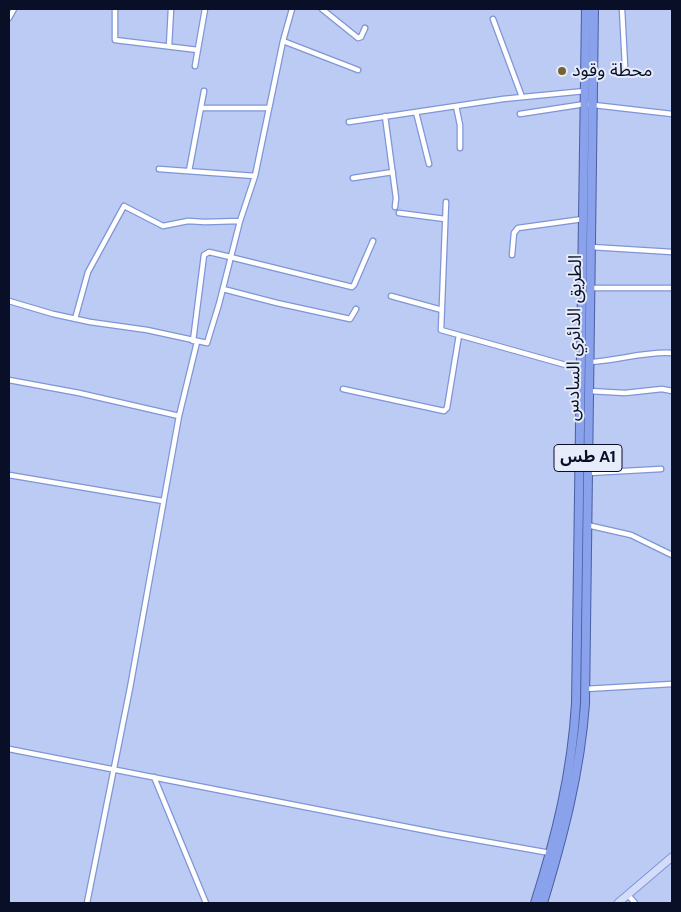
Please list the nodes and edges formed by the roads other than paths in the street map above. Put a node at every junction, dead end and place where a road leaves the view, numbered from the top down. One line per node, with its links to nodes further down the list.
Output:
1 (14, 9): 10 (street)
2 (115, 9): 14 (street)
3 (171, 9): 14 (street)
4 (205, 9): 15 (street)
5 (292, 9): 13 (street)
6 (322, 9): 12 (street)
7 (586, 9): 20 (highway, الطريق الدائري السادس / طس A1)
8 (594, 9): 22 (highway, الطريق الدائري السادس / طس A1)
9 (622, 9): 17 (street)
10 (9, 18)
11 (493, 20): 21 (street)
12 (365, 28)
13 (282, 41): 18 (street); 25 (street)
14 (169, 46): 15 (street)
15 (198, 50): 16 (street)
16 (195, 66)
17 (625, 66)
18 (358, 70)
19 (204, 91): 24 (street)
20 (585, 91): 21 (street); 22 (highway, الطريق الدائري السادس / طس A1)
21 (522, 97): 23 (street)
22 (588, 105): 27 (street); 28 (street); 42 (highway, الطريق الدائري السادس / طس A1); 45 (highway, الطريق الدائري السادس / طس A1)
23 (456, 106): 26 (street); 31 (street)
24 (201, 108): 25 (street); 34 (street)
25 (268, 108): 36 (street)
26 (416, 112): 29 (street); 32 (street)
27 (520, 114)
28 (672, 114)
29 (385, 116): 30 (street); 35 (street)
30 (349, 122)
31 (460, 148)
32 (429, 164)
33 (159, 169): 34 (street)
34 (189, 171): 36 (street)
35 (393, 172): 37 (street); 39 (street)
36 (255, 176): 43 (street)
37 (353, 178)
38 (446, 202): 41 (street)
39 (395, 207)
40 (399, 213): 41 (street)
41 (445, 219): 55 (street)
42 (583, 219): 47 (street); 59 (highway, الطريق الدائري السادس / طس A1)
43 (240, 221): 48 (street); 56 (street)
44 (373, 241): 48 (street)
45 (591, 247): 46 (street); 49 (highway, الطريق الدائري السادس / طس A1)
46 (672, 252)
47 (512, 256)
48 (231, 258): 51 (street); 58 (street)
49 (590, 288): 50 (street); 59 (highway, الطريق الدائري السادس / طس A1)
50 (672, 288)
51 (223, 289): 54 (street); 58 (street)
52 (390, 296): 55 (street)
53 (9, 301): 56 (street)
54 (356, 309)
55 (442, 310): 57 (street)
56 (75, 319): 58 (street)
57 (459, 335): 62 (street); 64 (street)
58 (195, 342): 67 (street)
59 (585, 353): 61 (highway, الطريق الدائري السادس / طس A1); 62 (highway, الطريق الدائري السادس / طس A1)
60 (672, 353): 61 (street)
61 (590, 362): 65 (highway, الطريق الدائري السادس / طس A1)
62 (580, 369): 76 (highway, الطريق الدائري السادس / طس A1)
63 (9, 380): 67 (street)
64 (343, 388)
65 (589, 391): 66 (street); 69 (highway, الطريق الدائري السادس / طس A1)
66 (672, 391)
67 (179, 416): 71 (street)
68 (661, 469): 69 (street)
69 (588, 473): 72 (highway, الطريق الدائري السادس / طس A1)
70 (9, 475): 71 (street)
71 (164, 501): 78 (street)
72 (587, 525): 73 (street); 75 (highway, الطريق الدائري السادس / طس A1)
73 (672, 555)
74 (672, 684): 75 (street)
75 (585, 689): 76 (highway, الطريق الدائري السادس / طس A1)
76 (580, 703): 80 (highway, الطريق الدائري السادس / طس A1)
77 (9, 749): 78 (street)
78 (114, 769): 79 (street); 83 (street)
79 (154, 777): 80 (street); 84 (street)
80 (554, 854): 85 (highway, الطريق الدائري السادس / طس A1); 86 (highway, الطريق الدائري السادس / طس A1)
81 (672, 857): 82 (main road)
82 (628, 895): 87 (main road); 88 (street)
83 (87, 903)
84 (206, 903)
85 (535, 903)
86 (543, 903)
87 (618, 903)
88 (635, 903)

